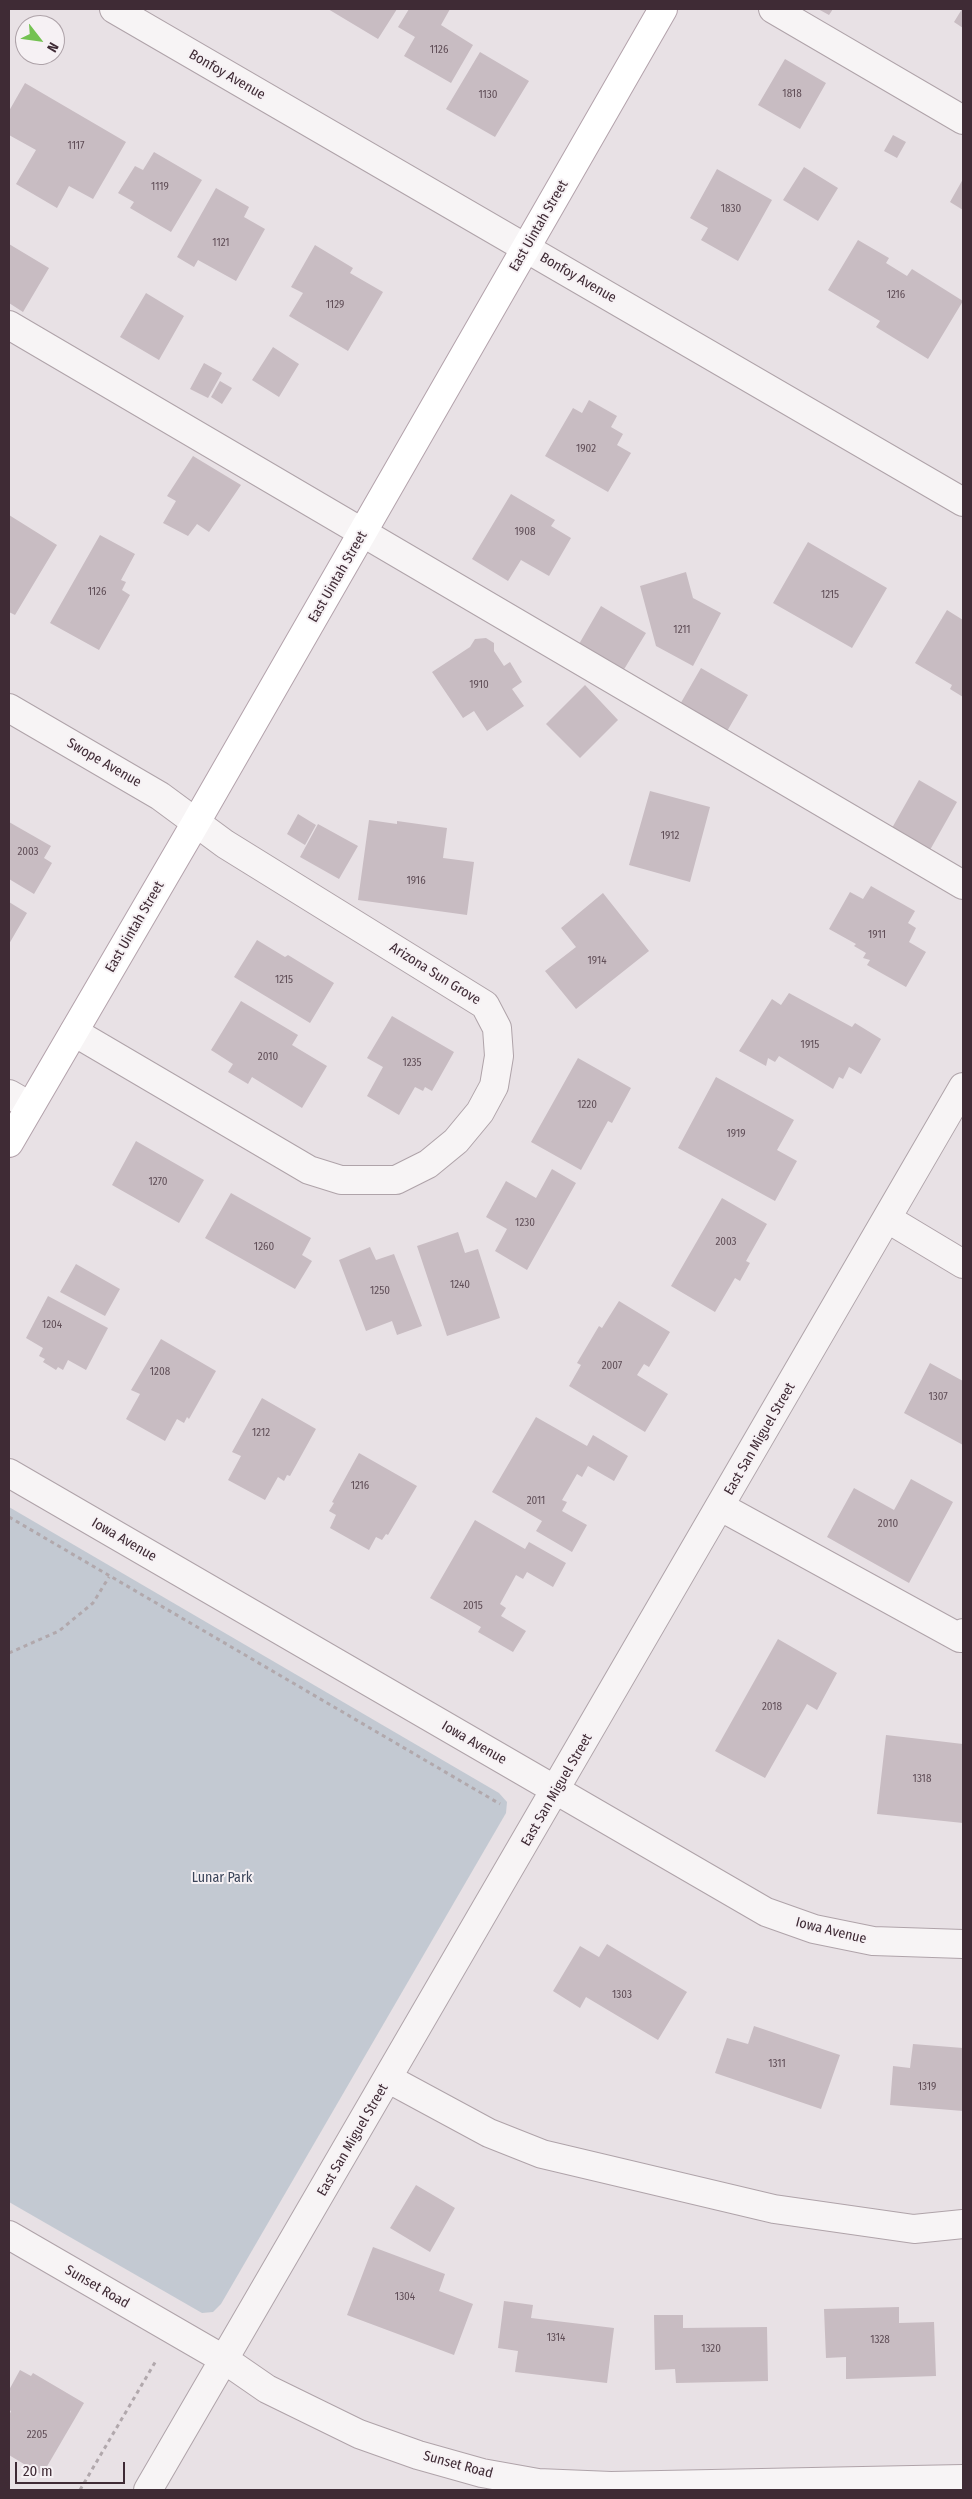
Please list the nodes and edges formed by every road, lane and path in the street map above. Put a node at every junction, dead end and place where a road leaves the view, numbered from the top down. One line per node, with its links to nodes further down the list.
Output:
1 (114, 9): 5 (street, Bonfoy Avenue)
2 (664, 9): 5 (main road, East Uintah Street)
3 (773, 9): 4 (street)
4 (963, 120)
5 (526, 248): 7 (street, Bonfoy Avenue); 8 (main road, East Uintah Street)
6 (9, 325): 8 (street)
7 (963, 502)
8 (364, 531): 10 (main road, East Uintah Street); 11 (street)
9 (9, 708): 10 (street, Swope Avenue)
10 (195, 824): 12 (main road, East Uintah Street); 12 (street, Arizona Sun Grove)
11 (963, 885)
12 (74, 1032): 14 (main road, East Uintah Street)
13 (963, 1088): 16 (street, East San Miguel Street)
14 (20, 1100): 15 (main road, East Uintah Street)
15 (9, 1143)
16 (888, 1219): 17 (street); 19 (street, East San Miguel Street)
17 (963, 1264)
18 (9, 1473): 24 (street, Iowa Avenue)
19 (721, 1507): 22 (street); 24 (street, East San Miguel Street)
20 (9, 1517): 21 (path)
21 (109, 1577): 23 (path); 25 (path)
22 (963, 1632)
23 (9, 1653)
24 (556, 1791): 26 (street, Iowa Avenue); 27 (street, East San Miguel Street)
25 (500, 1804)
26 (963, 1944)
27 (389, 2078): 28 (street); 31 (street, East San Miguel Street)
28 (963, 2224)
29 (9, 2235): 30 (street, Sunset Road)
30 (174, 2331): 31 (street, Sunset Road); 33 (path)
31 (225, 2360): 32 (street, Sunset Road); 34 (street, East San Miguel Street)
32 (963, 2479)
33 (80, 2490)
34 (148, 2490)

